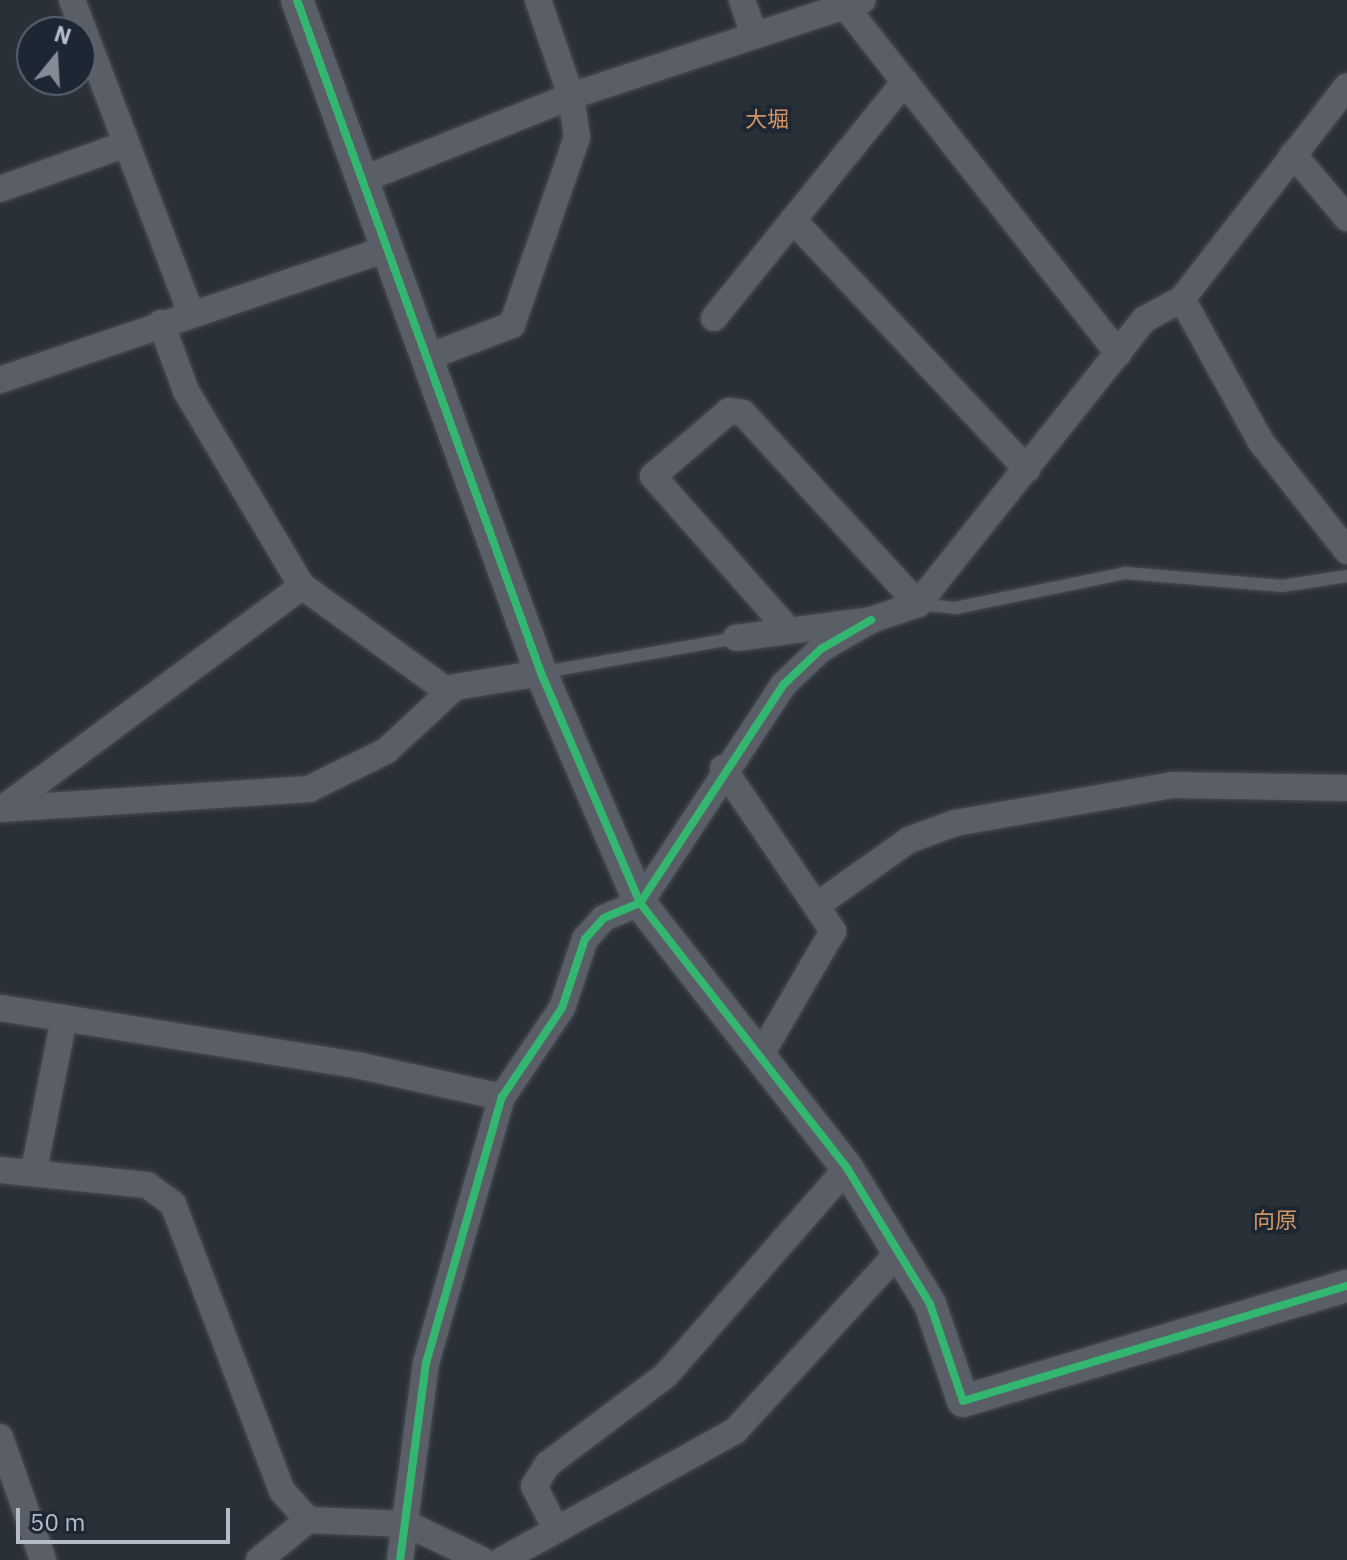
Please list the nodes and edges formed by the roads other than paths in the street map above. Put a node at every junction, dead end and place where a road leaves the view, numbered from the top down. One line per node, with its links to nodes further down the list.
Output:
1 (72, 0): 10 (street)
2 (297, 0): 12 (street)
3 (538, 0): 9 (street)
4 (742, 0): 6 (street)
5 (854, 3): 6 (street); 7 (street)
6 (754, 35): 9 (street)
7 (905, 81): 15 (street); 21 (street)
8 (1347, 86): 11 (street)
9 (571, 96): 12 (street); 22 (street)
10 (121, 146): 13 (street); 18 (street)
11 (1293, 154): 14 (street); 17 (street)
12 (364, 179): 16 (street)
13 (0, 189)
14 (1347, 218)
15 (793, 220): 19 (street); 24 (street)
16 (389, 248): 18 (street); 22 (street)
17 (1182, 299): 21 (street); 25 (street)
18 (190, 311): 20 (street)
19 (714, 318)
20 (161, 323): 23 (street); 27 (street)
21 (1118, 353): 24 (street)
22 (428, 357): 32 (street)
23 (0, 380)
24 (1027, 469): 28 (street)
25 (1347, 551)
26 (1347, 576): 28 (lane)
27 (302, 586): 33 (street); 36 (street)
28 (918, 604): 29 (street); 30 (street)
29 (871, 620): 30 (street); 34 (street)
30 (786, 627): 31 (street)
31 (736, 638): 32 (lane)
32 (541, 673): 33 (street); 37 (street)
33 (449, 692): 36 (street)
34 (723, 768): 37 (street); 38 (street)
35 (1347, 788): 38 (street)
36 (1, 809)
37 (640, 903): 41 (street); 42 (street)
38 (820, 903): 41 (street)
39 (0, 1008): 40 (street)
40 (64, 1018): 42 (street); 45 (street)
41 (759, 1058): 43 (street)
42 (502, 1097): 50 (street)
43 (847, 1168): 46 (street); 51 (street)
44 (0, 1170): 45 (street)
45 (34, 1170): 49 (street)
46 (900, 1251): 47 (street); 51 (street)
47 (1347, 1286)
48 (0, 1437): 52 (street)
49 (308, 1520): 50 (street); 53 (street)
50 (407, 1524): 54 (street); 55 (street)
51 (556, 1529): 56 (street)
52 (43, 1560)
53 (259, 1560)
54 (400, 1560)
55 (482, 1560)
56 (502, 1560)

